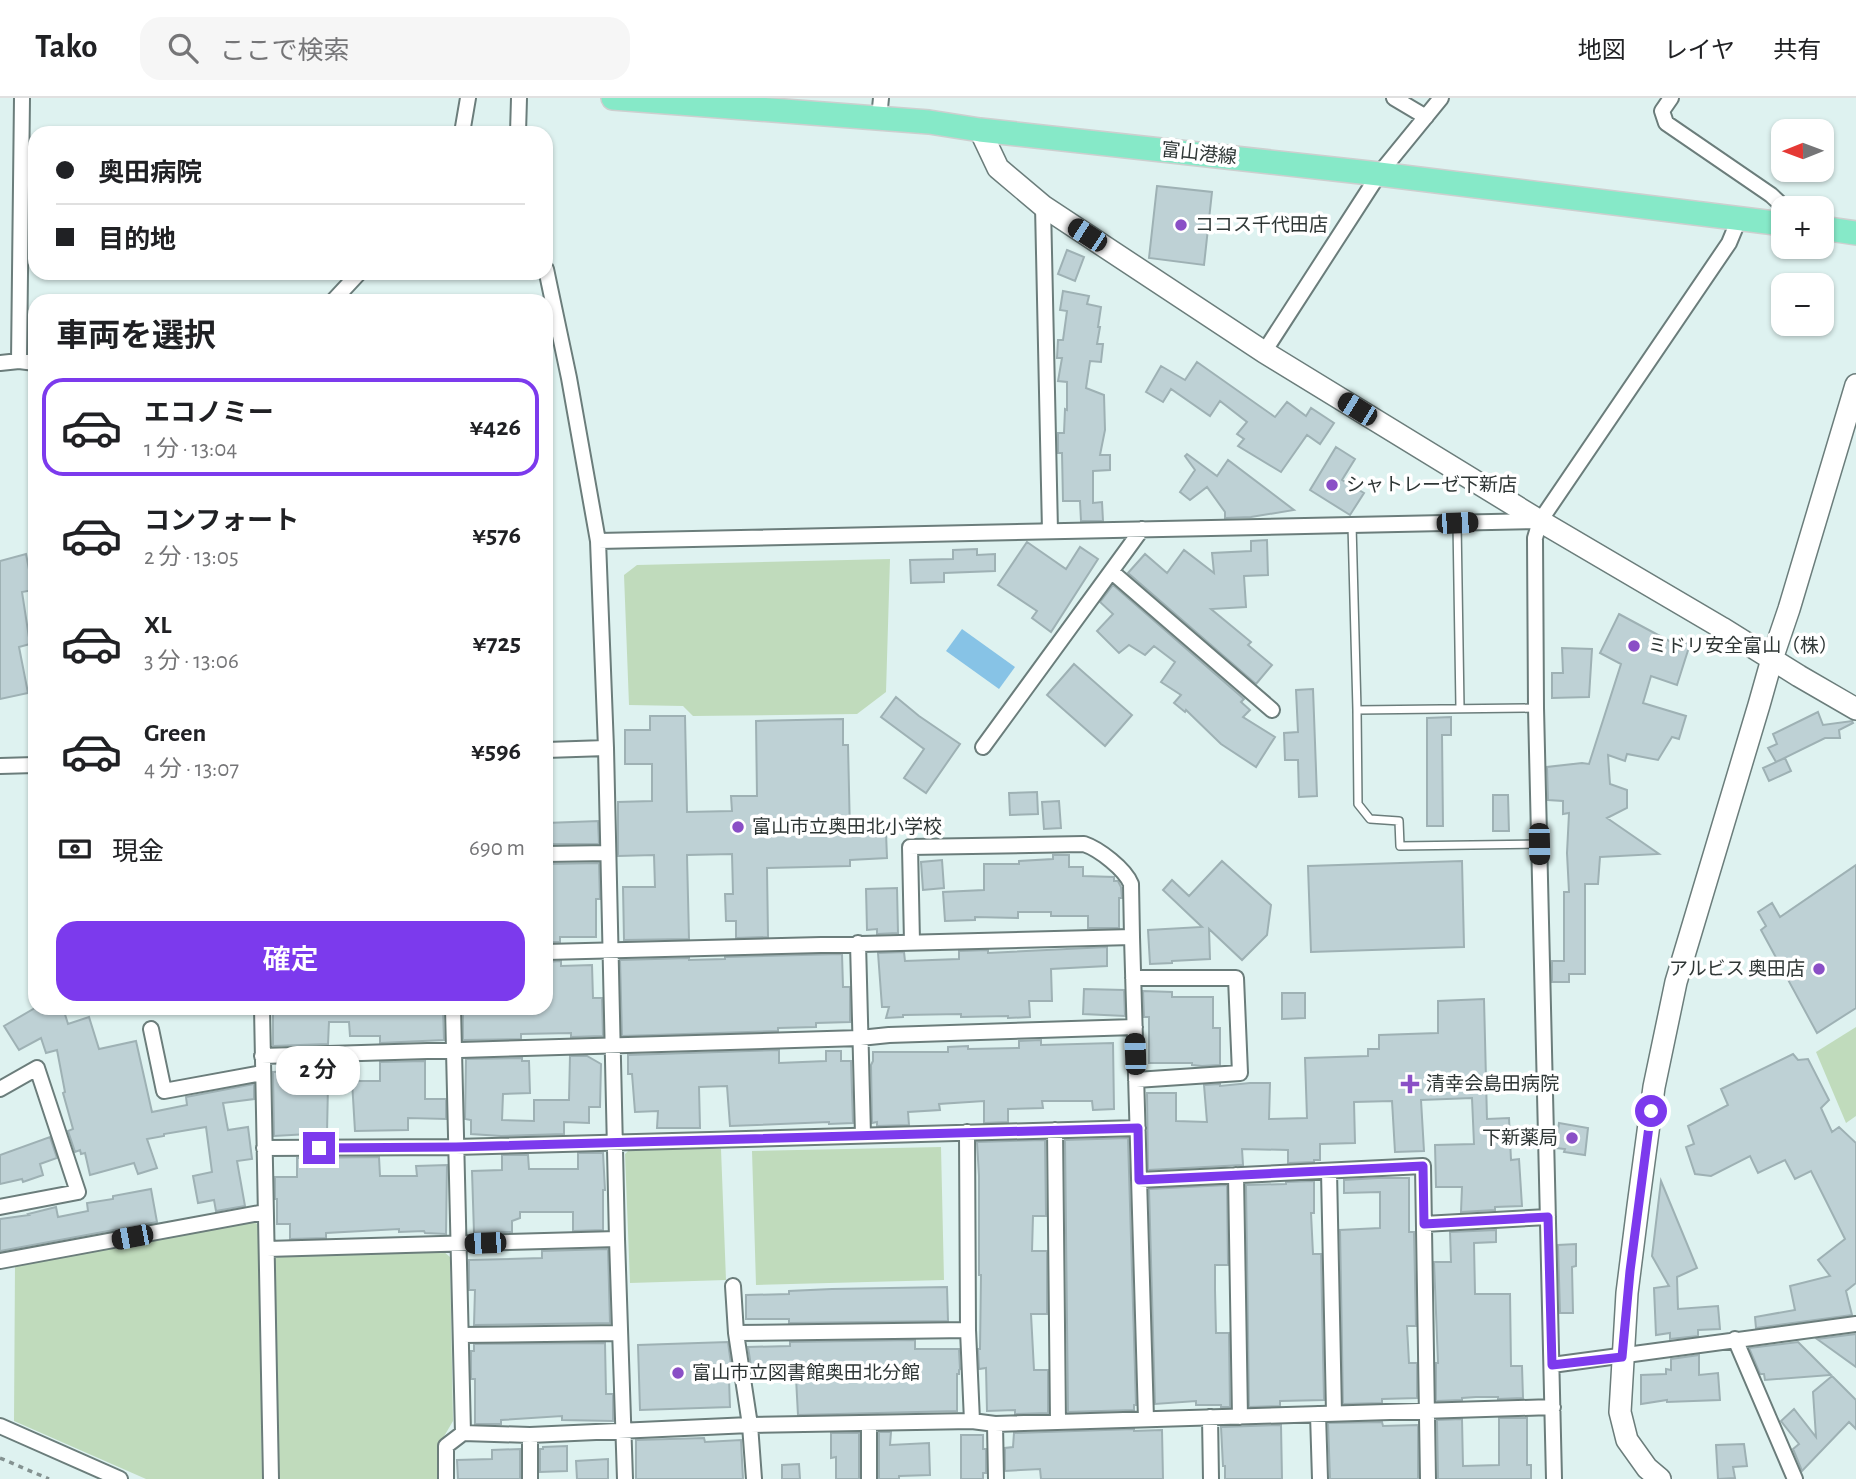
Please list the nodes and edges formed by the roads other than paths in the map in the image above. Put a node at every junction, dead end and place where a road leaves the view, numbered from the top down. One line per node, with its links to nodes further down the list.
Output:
1 (22, 98): 24 (street)
2 (468, 98): 10 (street)
3 (519, 98): 11 (street)
4 (612, 98): 8 (main road, 富山港線)
5 (1394, 98): 9 (street)
6 (1441, 98): 9 (street)
7 (1671, 98): 14 (street)
8 (880, 108): 12 (main road, 富山港線)
9 (1426, 117): 13 (street)
10 (463, 126)
11 (517, 126)
12 (980, 130): 13 (main road, 富山港線); 15 (street)
13 (1379, 174): 16 (main road, 富山港線); 23 (street)
14 (1772, 196)
15 (1043, 206): 23 (street); 32 (street)
16 (1739, 219): 17 (main road, 富山港線); 28 (street)
17 (1771, 223)
18 (1834, 230): 19 (main road)
19 (1856, 233)
20 (352, 280): 21 (street)
21 (339, 294)
22 (553, 302): 33 (street)
23 (1264, 352): 28 (street)
24 (19, 361): 25 (street); 26 (street)
25 (28, 362)
26 (0, 363)
27 (1856, 385): 35 (street)
28 (1539, 521): 29 (street); 35 (street); 37 (street)
29 (1457, 523): 30 (street); 36 (lane)
30 (1352, 525): 31 (street); 40 (lane)
31 (1142, 529): 32 (street); 34 (street)
32 (1050, 531): 33 (street)
33 (598, 541): 42 (street)
34 (1112, 572): 39 (street); 41 (street)
35 (1772, 659): 38 (street); 91 (street)
36 (1460, 708): 37 (lane); 40 (lane)
37 (1536, 708): 46 (street)
38 (1856, 709)
39 (1272, 710)
40 (1356, 710): 46 (lane)
41 (983, 747)
42 (606, 748): 43 (street); 47 (street)
43 (553, 750)
44 (28, 765): 45 (street)
45 (0, 766)
46 (1539, 844): 78 (street)
47 (608, 853): 48 (street); 52 (street)
48 (553, 854)
49 (1132, 937): 50 (street); 50 (street); 54 (street)
50 (912, 942): 51 (street)
51 (858, 943): 52 (street); 59 (street)
52 (610, 950): 53 (street); 60 (street)
53 (553, 952)
54 (1133, 978): 57 (street); 64 (street)
55 (262, 1015): 62 (street)
56 (453, 1015): 61 (street)
57 (1135, 1027): 59 (street); 64 (street)
58 (151, 1029): 63 (street)
59 (860, 1038): 60 (street); 69 (street)
60 (613, 1045): 61 (street); 70 (street)
61 (454, 1050): 62 (street); 71 (street)
62 (262, 1056): 63 (street)
63 (262, 1073): 72 (street)
64 (1136, 1080): 66 (street)
65 (0, 1089): 76 (street)
66 (1138, 1128): 67 (street); 75 (street)
67 (1055, 1130): 68 (street); 101 (street)
68 (967, 1132): 69 (street); 86 (street)
69 (863, 1135): 70 (street)
70 (615, 1142): 71 (street); 80 (street)
71 (456, 1147): 72 (street); 81 (street)
72 (264, 1148): 77 (street)
73 (1329, 1171): 74 (street); 79 (street); 95 (street)
74 (1236, 1175): 75 (street); 97 (street)
75 (1139, 1180): 99 (street)
76 (0, 1207)
77 (265, 1212): 82 (street); 83 (street)
78 (1548, 1217): 79 (street); 92 (street)
79 (1424, 1224): 94 (street)
80 (617, 1239): 81 (street); 87 (street)
81 (459, 1244): 82 (street); 89 (street)
82 (267, 1249): 110 (street)
83 (0, 1261)
84 (733, 1286): 88 (street)
85 (1856, 1324): 90 (street)
86 (968, 1330): 88 (street); 100 (street)
87 (620, 1333): 89 (street); 106 (street)
88 (736, 1333): 104 (street)
89 (461, 1335): 107 (street)
90 (1735, 1339): 91 (street); 122 (street)
91 (1622, 1357): 92 (street); 121 (street)
92 (1552, 1365): 93 (street)
93 (1553, 1407): 94 (street); 120 (street)
94 (1427, 1410): 95 (street); 119 (street)
95 (1334, 1413): 96 (street)
96 (1318, 1414): 97 (street); 118 (street)
97 (1240, 1416): 98 (street)
98 (1210, 1417): 99 (street); 117 (street)
99 (1146, 1419): 101 (street)
100 (972, 1421): 102 (street); 103 (street)
101 (1058, 1422): 103 (street)
102 (869, 1423): 104 (street); 115 (street)
103 (995, 1424): 116 (street)
104 (750, 1425): 106 (street); 114 (street)
105 (0, 1426): 109 (street)
106 (624, 1430): 108 (street); 113 (street)
107 (463, 1433): 108 (street); 111 (street)
108 (530, 1435): 112 (street)
109 (120, 1479)
110 (271, 1479)
111 (446, 1479)
112 (530, 1479)
113 (625, 1479)
114 (754, 1479)
115 (869, 1479)
116 (996, 1479)
117 (1211, 1479)
118 (1320, 1479)
119 (1428, 1479)
120 (1554, 1479)
121 (1660, 1479)
122 (1795, 1479)

